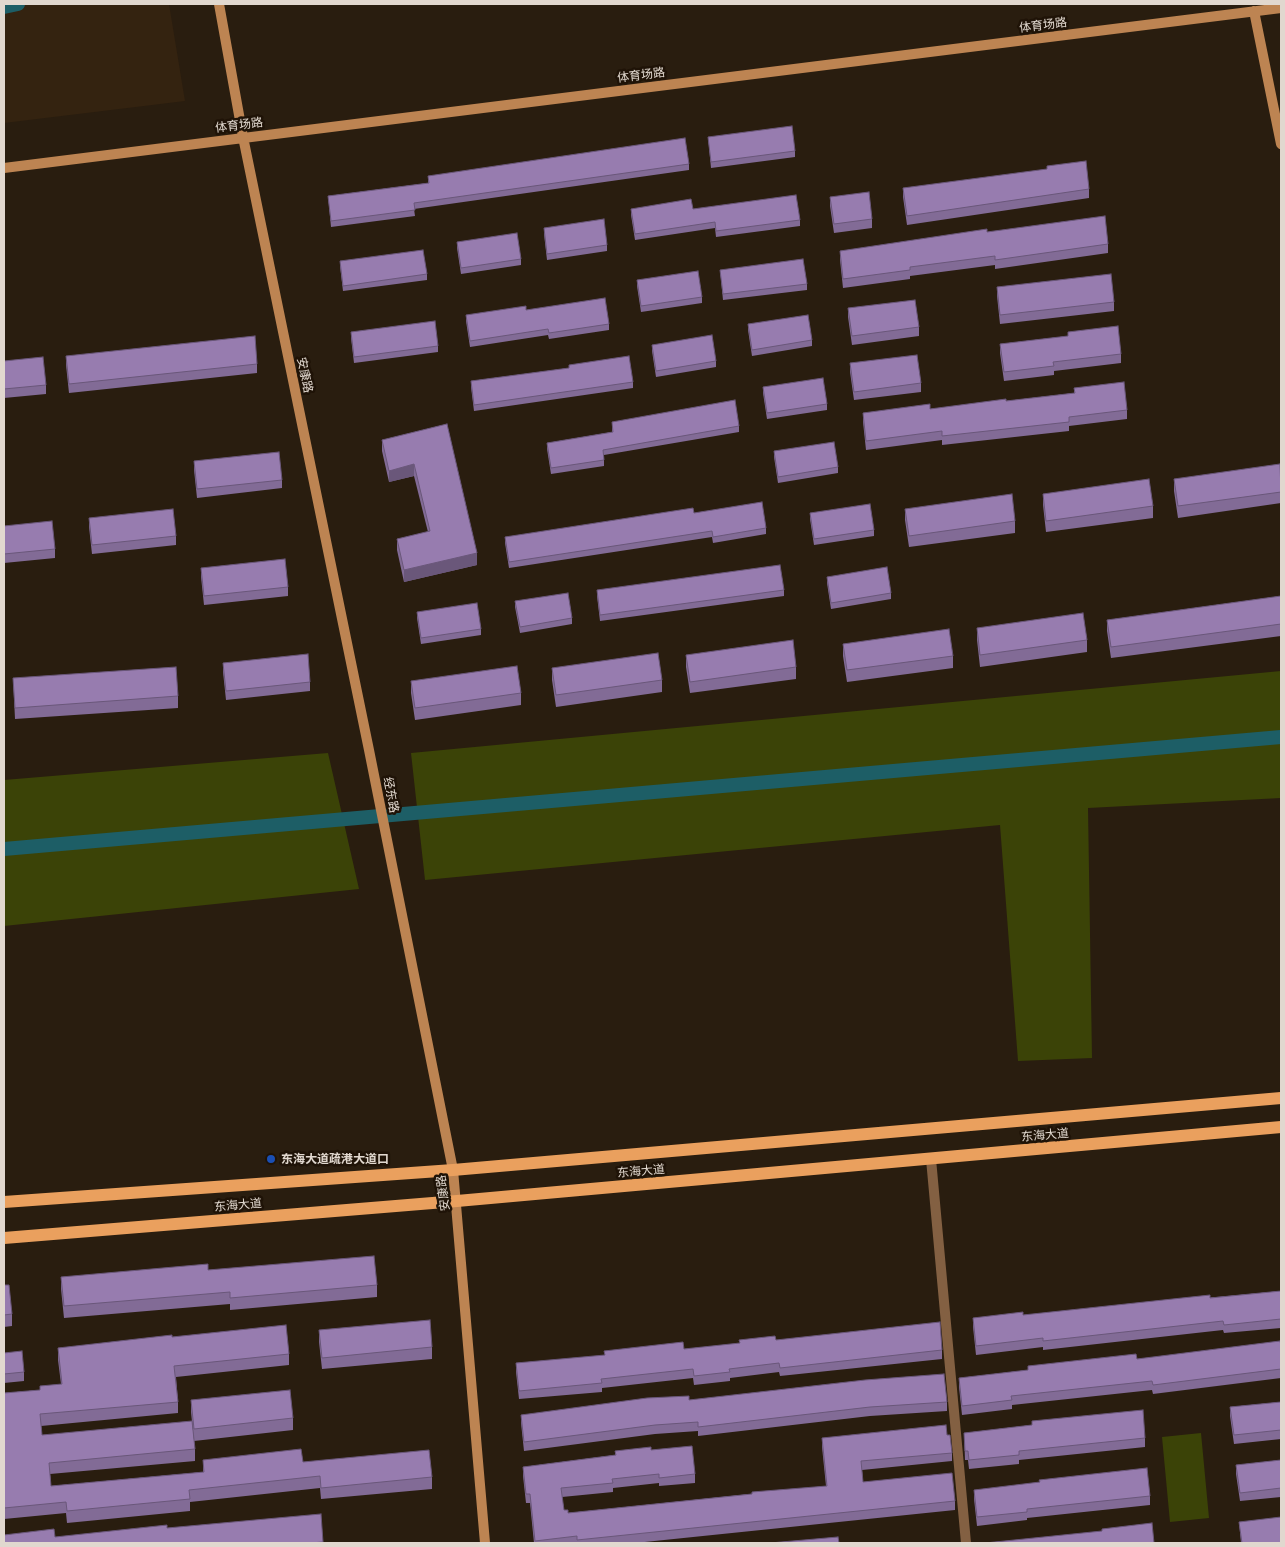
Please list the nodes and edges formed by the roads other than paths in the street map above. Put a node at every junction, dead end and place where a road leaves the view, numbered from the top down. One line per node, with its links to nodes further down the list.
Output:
1 (219, 4): 4 (street, 安康路)
2 (1281, 8): 3 (street, 体育场路)
3 (1254, 11): 4 (street, 体育场路); 5 (street)
4 (243, 137): 6 (street, 体育场路); 7 (street, 安康路)
5 (1281, 144)
6 (4, 168)
7 (370, 750): 8 (street, 经东路)
8 (388, 845): 12 (street, 安康路)
9 (1281, 1098): 12 (main road, 东海大道)
10 (1281, 1127): 11 (main road, 东海大道)
11 (931, 1159): 13 (main road, 东海大道); 17 (street)
12 (453, 1170): 13 (street, 安康路); 14 (main road, 东海大道)
13 (457, 1201): 15 (main road, 东海大道); 16 (street, 安康路)
14 (4, 1202)
15 (4, 1238)
16 (484, 1543)
17 (966, 1543)

